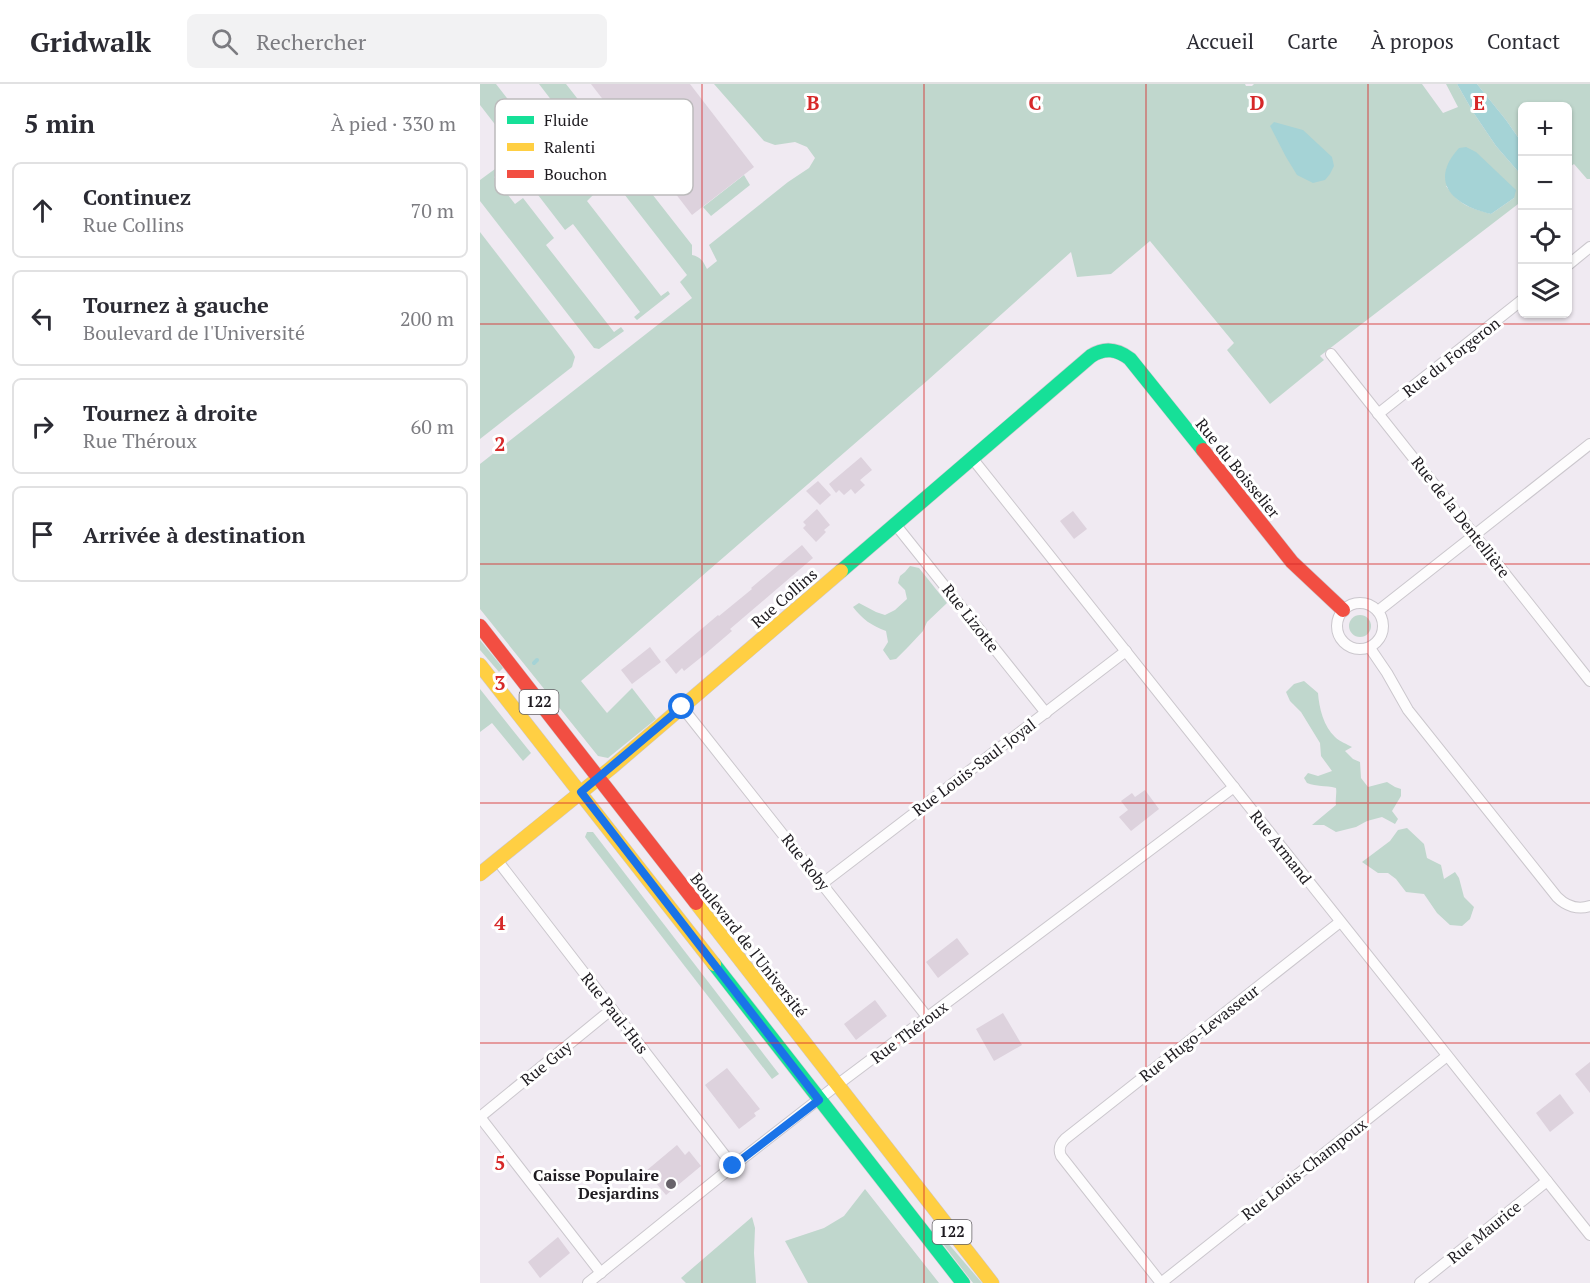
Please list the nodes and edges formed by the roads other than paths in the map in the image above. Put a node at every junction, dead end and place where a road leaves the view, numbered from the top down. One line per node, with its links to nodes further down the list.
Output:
1 (1590, 247): 2 (street)
2 (1569, 264)
3 (1518, 303): 6 (street, Rue du Forgeron)
4 (1109, 349): 8 (main road, Rue Collins); 11 (main road, Rue du Boisselier)
5 (1331, 354): 6 (street, Rue de la Dentellière)
6 (1378, 414): 10 (street, Rue de la Dentellière)
7 (1590, 444): 10 (street)
8 (972, 458): 9 (main road, Rue Collins); 15 (street, Rue Armand)
9 (895, 524): 18 (main road, Rue Collins); 19 (street, Rue Lizotte)
10 (1475, 535): 12 (street); 17 (street, Rue de la Dentellière)
11 (1343, 610): 12 (street); 14 (street)
12 (1378, 611): 14 (street)
13 (480, 627): 20 (main road, Boulevard de l'Université / 122)
14 (1370, 648): 26 (street)
15 (1126, 651): 19 (street, Rue Louis-Saul-Joyal); 21 (street, Rue Armand)
16 (480, 665): 22 (main road)
17 (1590, 681)
18 (682, 707): 20 (main road, Rue Collins); 25 (street, Rue Roby)
19 (1046, 713): 25 (street, Rue Louis-Saul-Joyal)
20 (599, 778): 22 (main road, Rue Collins); 31 (main road, Boulevard de l'Université / 122)
21 (1234, 787): 27 (street, Rue Armand); 29 (street, Rue Théroux)
22 (581, 792): 23 (main road, Rue Collins); 32 (main road)
23 (497, 860): 24 (main road, Rue Collins); 28 (street, Rue Paul-Hus)
24 (480, 874)
25 (822, 883): 29 (street, Rue Roby)
26 (1590, 906)
27 (1340, 921): 30 (street, Rue Armand); 41 (street, Rue Hugo-Levasseur)
28 (612, 1009): 33 (street, Rue Guy); 34 (street, Rue Paul-Hus)
29 (928, 1018): 31 (street, Rue Théroux)
30 (1448, 1056): 35 (street, Rue Armand); 41 (street, Rue Louis-Champoux)
31 (837, 1085): 32 (street, Rue Théroux); 40 (main road, Boulevard de l'Université / 122)
32 (819, 1100): 34 (street, Rue Théroux); 39 (main road)
33 (480, 1117): 37 (street)
34 (733, 1166): 37 (street, Rue Théroux)
35 (1547, 1181): 36 (street, Rue Armand); 42 (street, Rue Maurice)
36 (1590, 1235)
37 (601, 1273): 38 (street, Rue Théroux)
38 (588, 1283)
39 (963, 1283)
40 (992, 1283)
41 (1161, 1283)
42 (1420, 1283)

